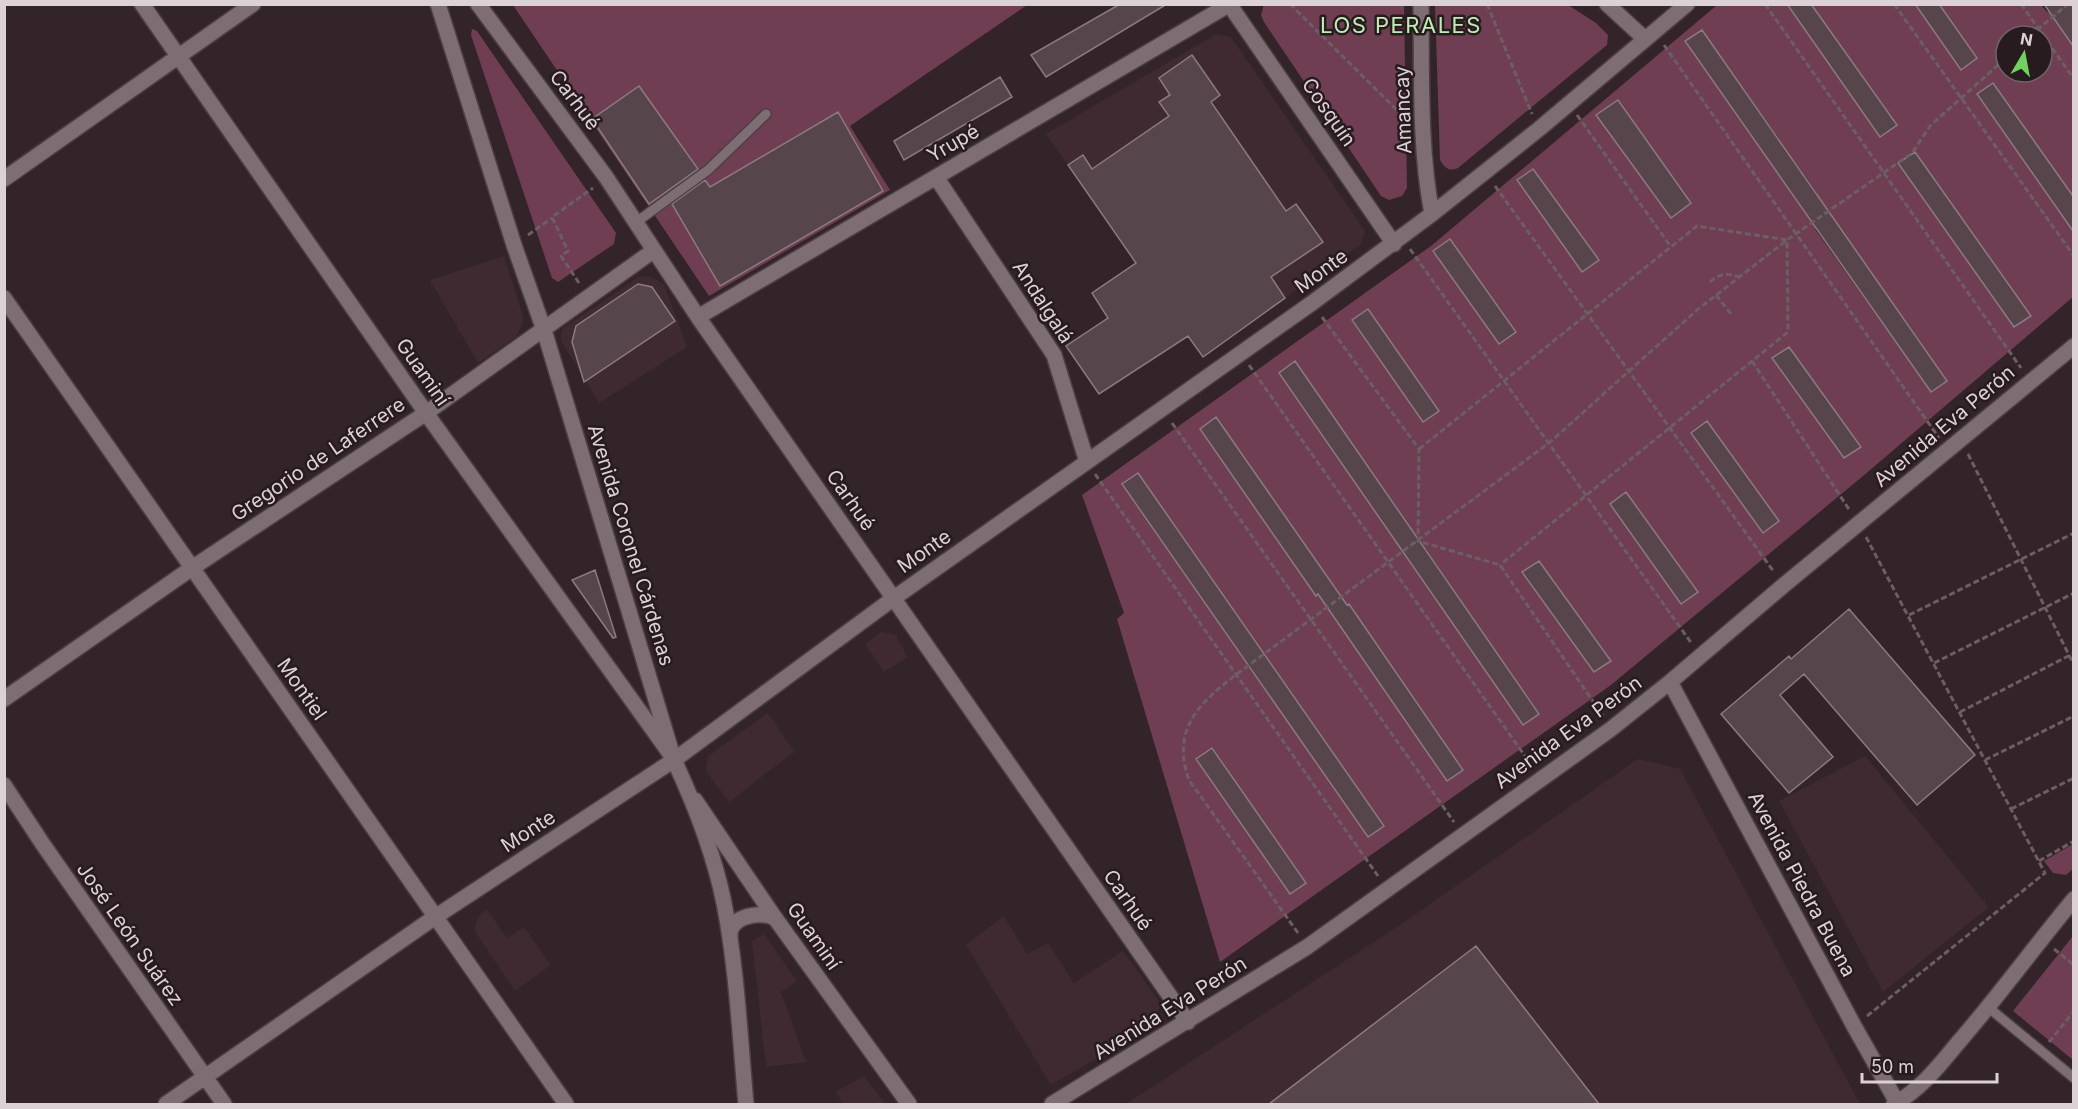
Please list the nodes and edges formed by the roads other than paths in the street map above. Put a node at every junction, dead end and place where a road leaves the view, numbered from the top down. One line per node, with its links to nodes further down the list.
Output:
1 (142, 4): 10 (street, Guaminí)
2 (253, 4): 10 (street)
3 (438, 4): 20 (street, Avenida Coronel Cárdenas)
4 (478, 4): 15 (street, Carhué)
5 (1421, 4): 14 (street, Amancay)
6 (1607, 4): 9 (street)
7 (1687, 4): 9 (street, Monte)
8 (1229, 5): 12 (street, Yrupé); 16 (street, Cosquín)
9 (1649, 36): 14 (street, Monte)
10 (178, 57): 13 (street); 22 (street, Guaminí)
11 (766, 114): 15 (lane)
12 (936, 177): 19 (street, Yrupé); 23 (street, Andalgalá)
13 (4, 179)
14 (1432, 214): 16 (street, Monte)
15 (635, 223): 17 (street, Carhué)
16 (1398, 241): 23 (street, Monte)
17 (653, 251): 19 (street, Carhué); 20 (street, Gregorio de Laferrere)
18 (4, 298): 24 (street, Montiel)
19 (698, 317): 25 (street, Carhué)
20 (544, 330): 22 (street, Gregorio de Laferrere); 28 (street, Avenida Coronel Cárdenas)
21 (2073, 345): 26 (street, Avenida Eva Perón)
22 (426, 413): 24 (street, Gregorio de Laferrere); 28 (street, Guaminí)
23 (1087, 462): 25 (street, Monte)
24 (192, 568): 27 (street, Gregorio de Laferrere); 32 (street, Montiel)
25 (894, 598): 28 (street, Monte); 36 (street, Carhué)
26 (1670, 682): 36 (street, Avenida Eva Perón); 45 (street, Avenida Piedra Buena)
27 (4, 699)
28 (674, 760): 30 (street, Avenida Coronel Cárdenas); 32 (street, Monte)
29 (4, 785): 37 (street, José León Suárez)
30 (689, 790): 33 (street, Guaminí); 34 (street, Avenida Coronel Cárdenas)
31 (2073, 899): 35 (street)
32 (435, 917): 37 (street, Monte); 41 (street, Montiel)
33 (776, 918): 34 (street); 43 (street, Guaminí)
34 (730, 938): 42 (street, Avenida Coronel Cárdenas)
35 (1989, 1008): 38 (lane); 45 (street)
36 (1188, 1022): 44 (street, Avenida Eva Perón)
37 (205, 1078): 39 (street, Monte); 40 (street, José León Suárez)
38 (2073, 1078)
39 (166, 1104)
40 (224, 1104)
41 (566, 1104)
42 (746, 1104)
43 (909, 1104)
44 (1052, 1104)
45 (1896, 1104)

